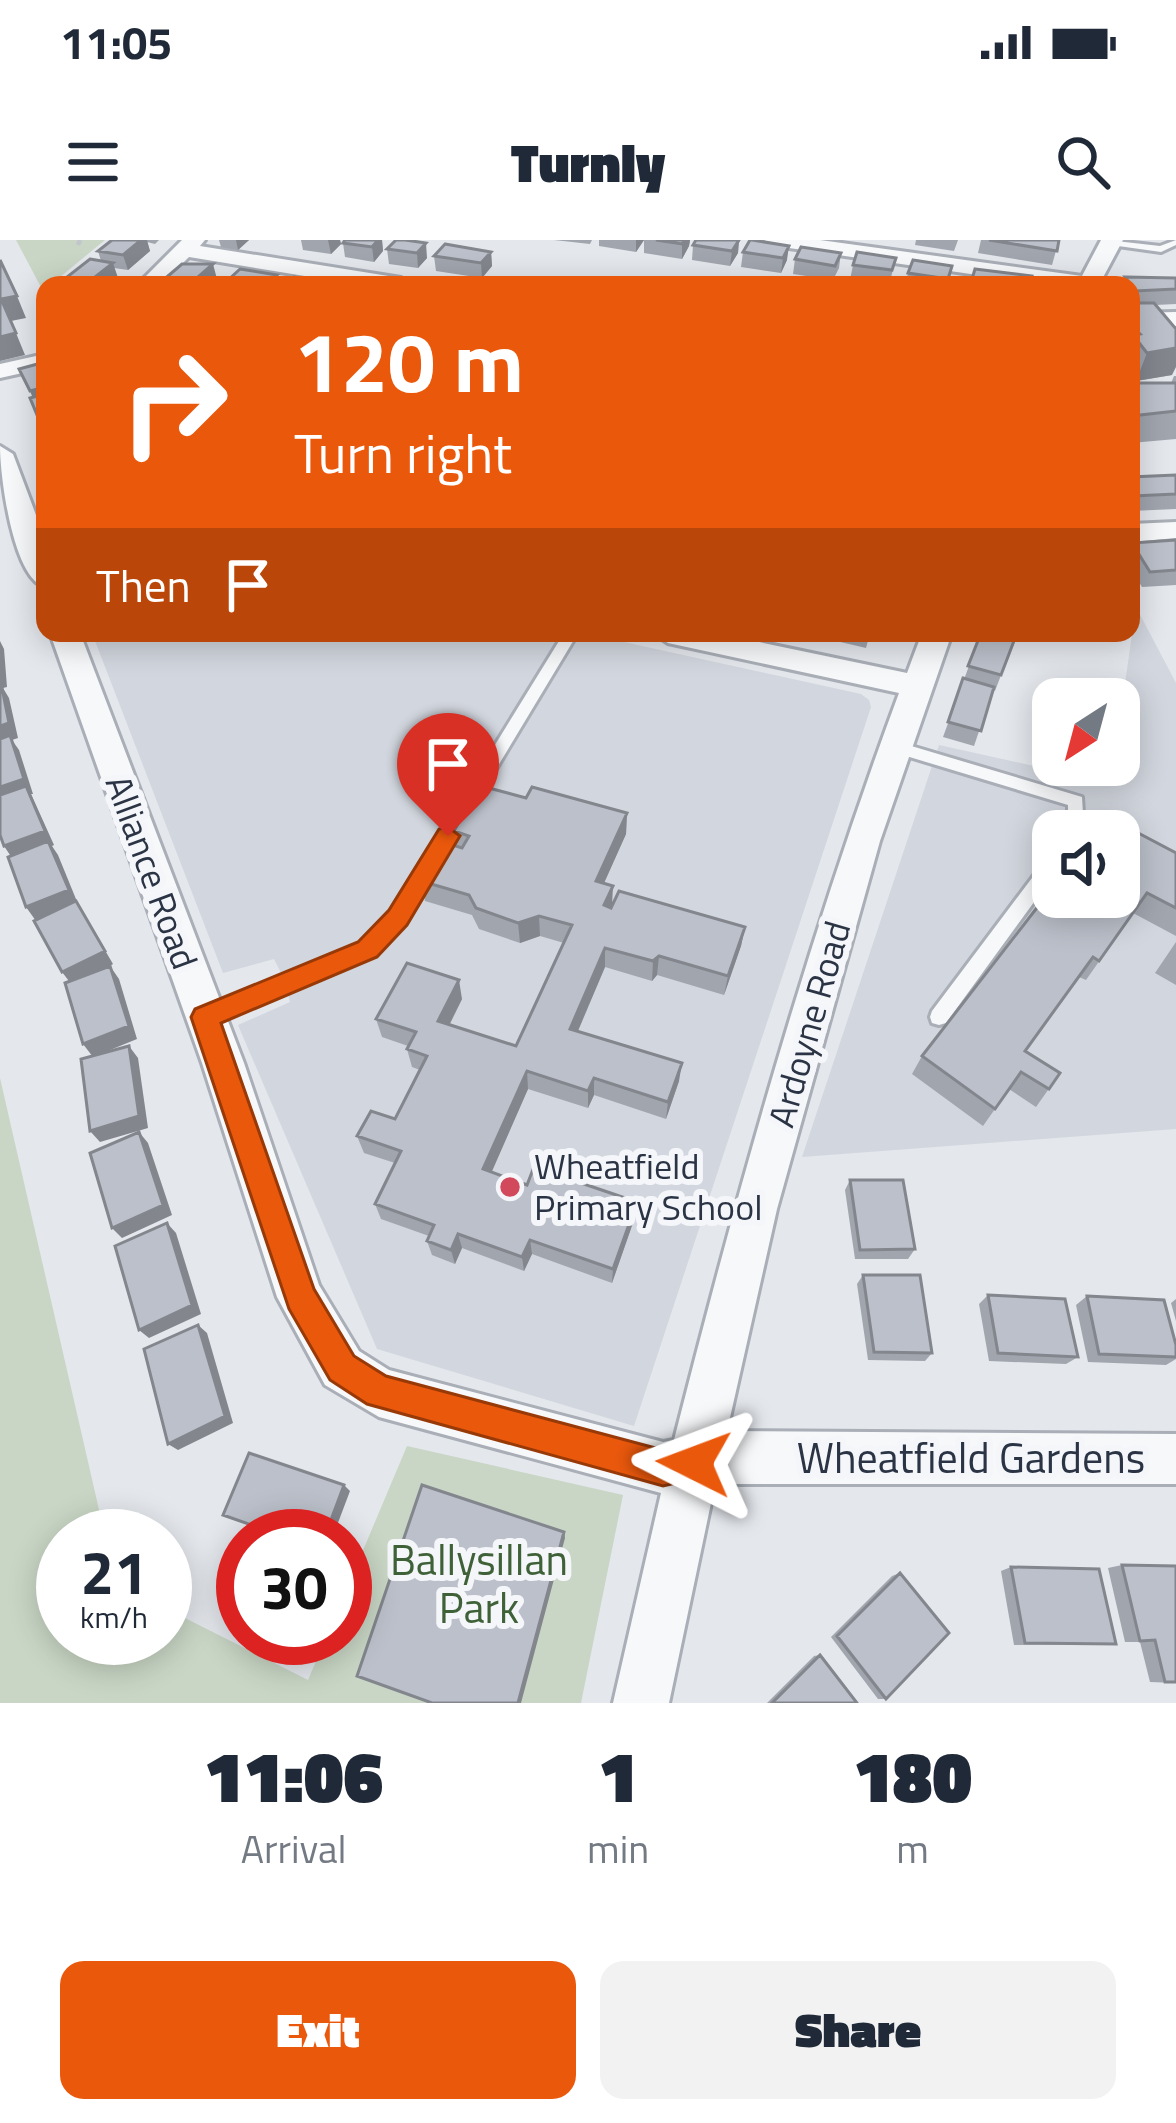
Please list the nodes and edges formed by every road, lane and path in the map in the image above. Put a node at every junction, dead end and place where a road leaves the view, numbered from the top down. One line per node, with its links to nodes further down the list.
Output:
1 (775, 240): 7 (street)
2 (1111, 241): 3 (lane); 8 (street)
3 (1176, 242)
4 (189, 245): 5 (street); 6 (street)
5 (157, 276)
6 (353, 276)
7 (1025, 276)
8 (1093, 276)
9 (1176, 319): 10 (street)
10 (1140, 320)
11 (36, 363): 12 (street)
12 (0, 371)
13 (0, 454): 16 (street)
14 (1176, 530): 15 (street)
15 (1140, 532)
16 (36, 551)
17 (68, 642): 25 (street, Alliance Road)
18 (566, 642): 25 (lane)
19 (710, 642): 21 (street)
20 (934, 642): 21 (street, Ardoyne Road)
21 (915, 686): 22 (street, Ardoyne Road)
22 (898, 748): 23 (lane); 28 (street, Ardoyne Road)
23 (1076, 810)
24 (1032, 891): 26 (lane)
25 (205, 1017): 28 (street, Alliance Road)
26 (939, 1017)
27 (1176, 1460): 28 (street, Wheatfield Gardens)
28 (694, 1463): 29 (street, Ardoyne Road)
29 (641, 1703)

